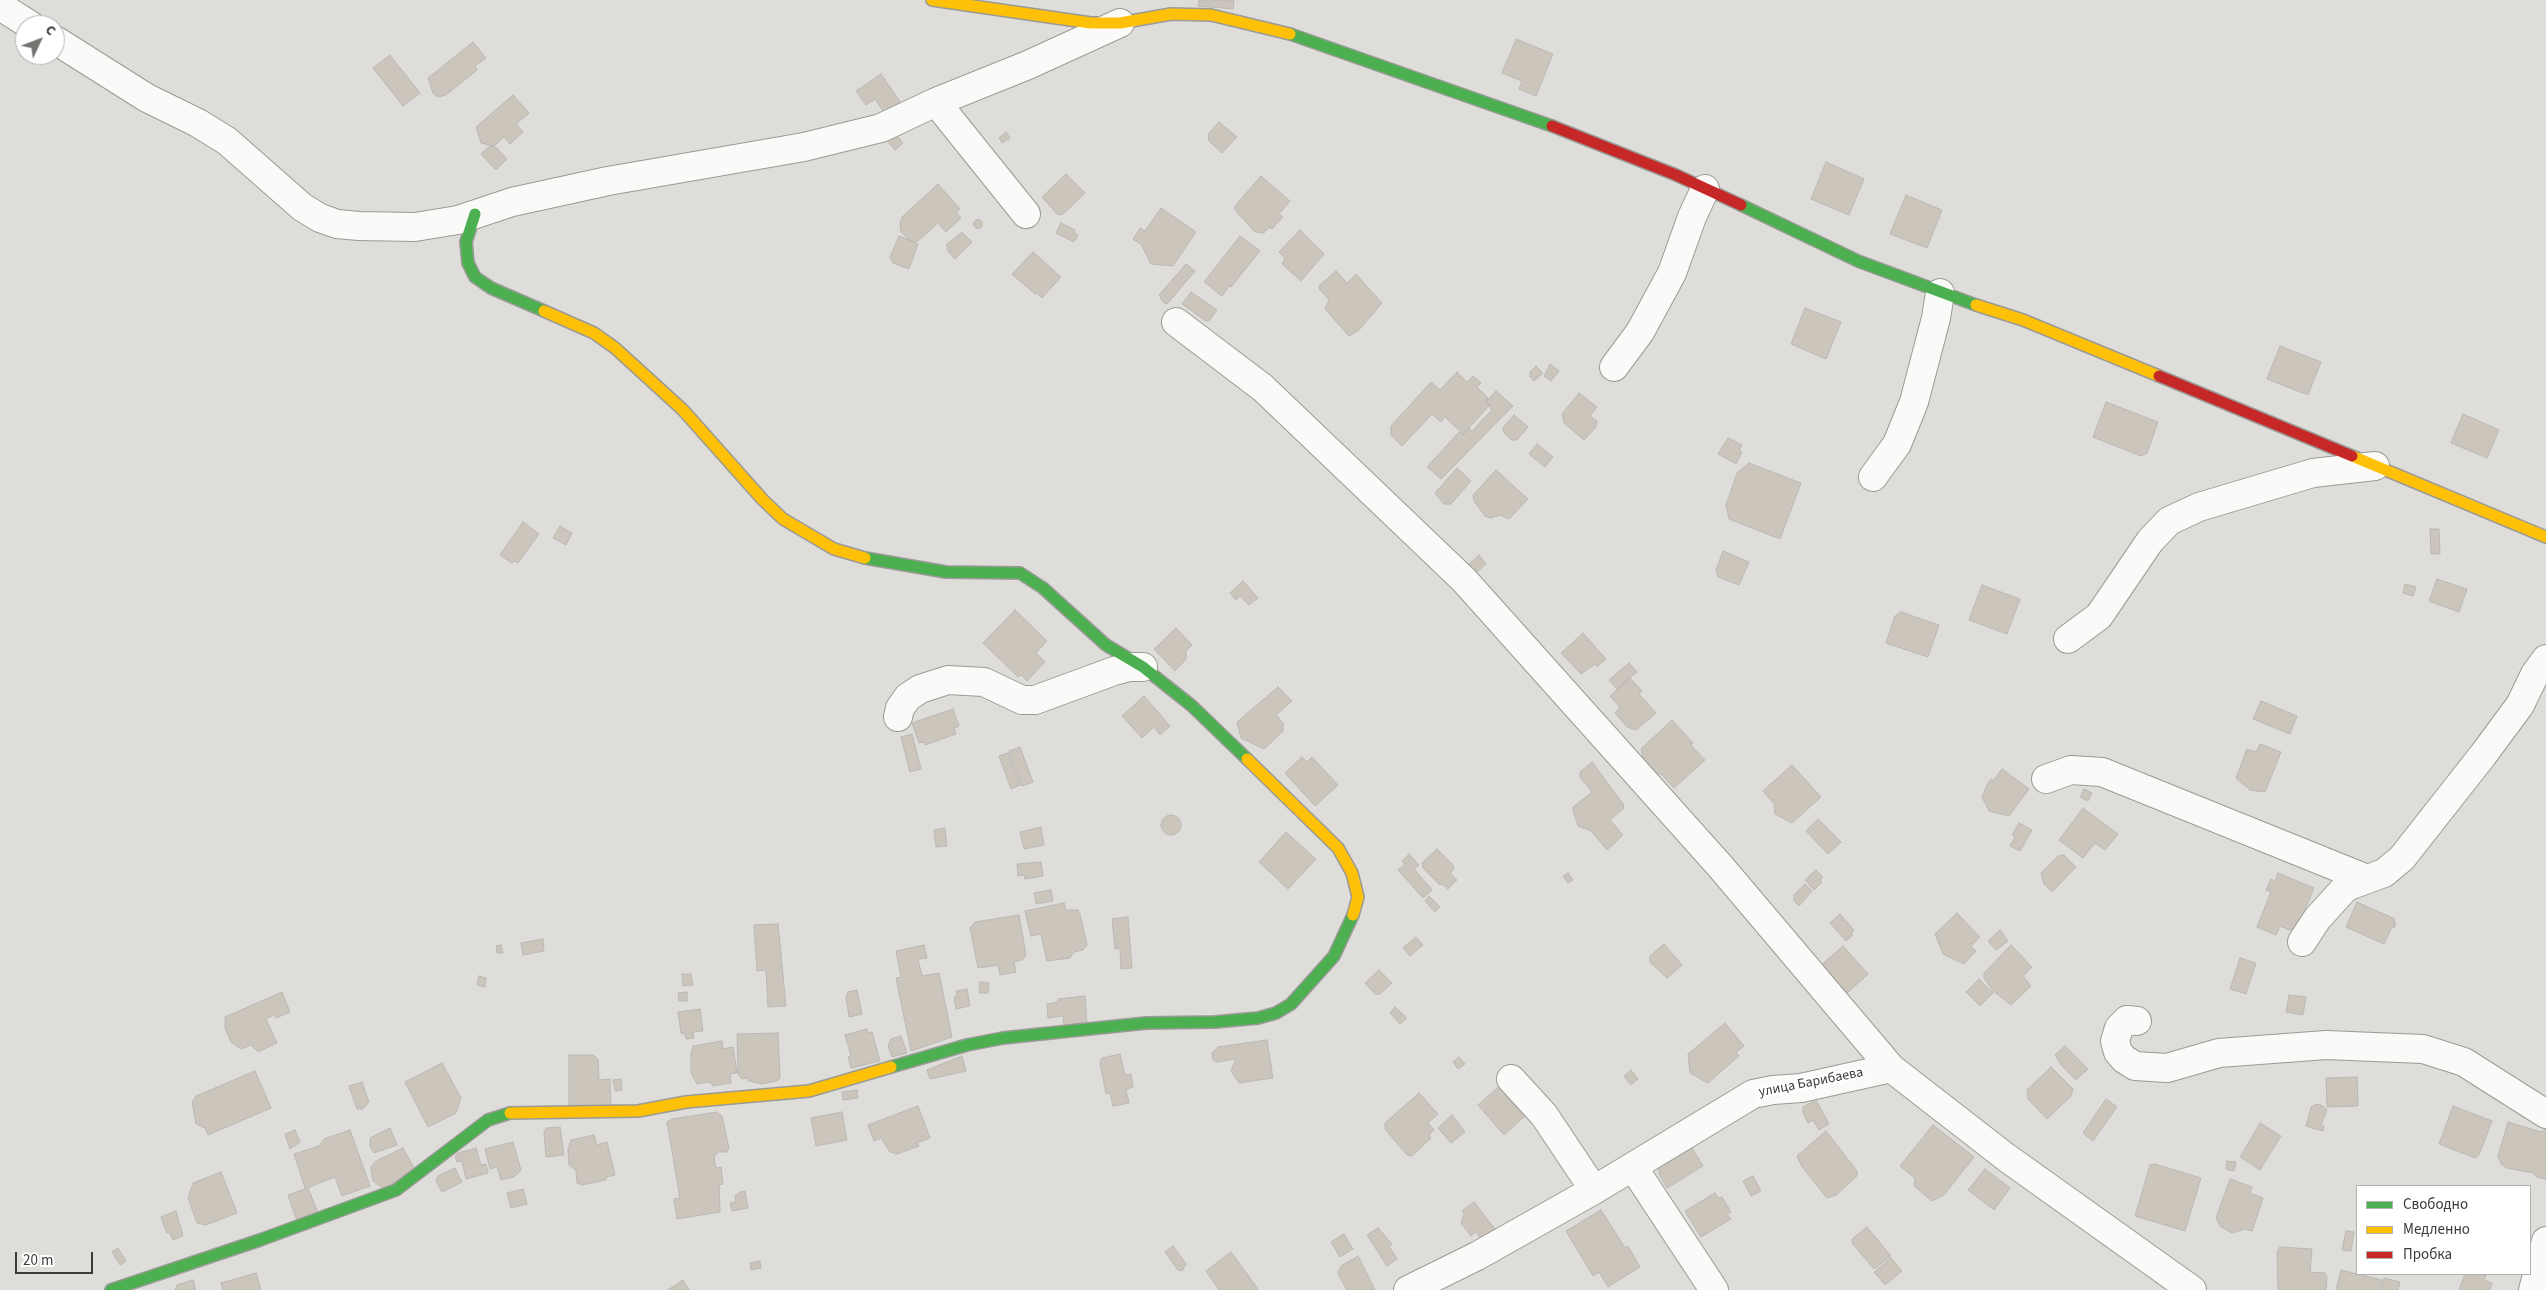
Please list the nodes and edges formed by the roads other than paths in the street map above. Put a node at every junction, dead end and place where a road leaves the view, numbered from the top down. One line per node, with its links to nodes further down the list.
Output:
1 (932, 0): 4 (street)
2 (0, 6): 3 (street)
3 (15, 16)
4 (1120, 23): 6 (street); 7 (street)
5 (65, 46): 8 (street)
6 (936, 102): 8 (street); 9 (street)
7 (1706, 189): 10 (street); 12 (street)
8 (475, 214): 18 (street)
9 (1026, 214)
10 (1940, 293): 13 (street); 14 (street)
11 (1176, 322): 24 (street)
12 (1614, 367)
13 (2375, 466): 15 (street); 16 (street)
14 (1873, 477)
15 (2546, 537)
16 (2068, 639)
17 (2546, 659): 21 (street)
18 (1143, 667): 19 (street); 30 (street)
19 (898, 717)
20 (2046, 779): 21 (street)
21 (2367, 879): 22 (street)
22 (2302, 942)
23 (2137, 1020): 26 (street)
24 (1891, 1068): 27 (street, улица Барибаева); 33 (street)
25 (1511, 1079): 28 (street)
26 (2546, 1114)
27 (1632, 1167): 28 (street, улица Барибаева); 32 (street)
28 (1594, 1190): 31 (street, улица Барибаева)
29 (2546, 1241): 34 (street)
30 (111, 1290)
31 (1408, 1290)
32 (1714, 1290)
33 (2192, 1290)
34 (2533, 1290)

